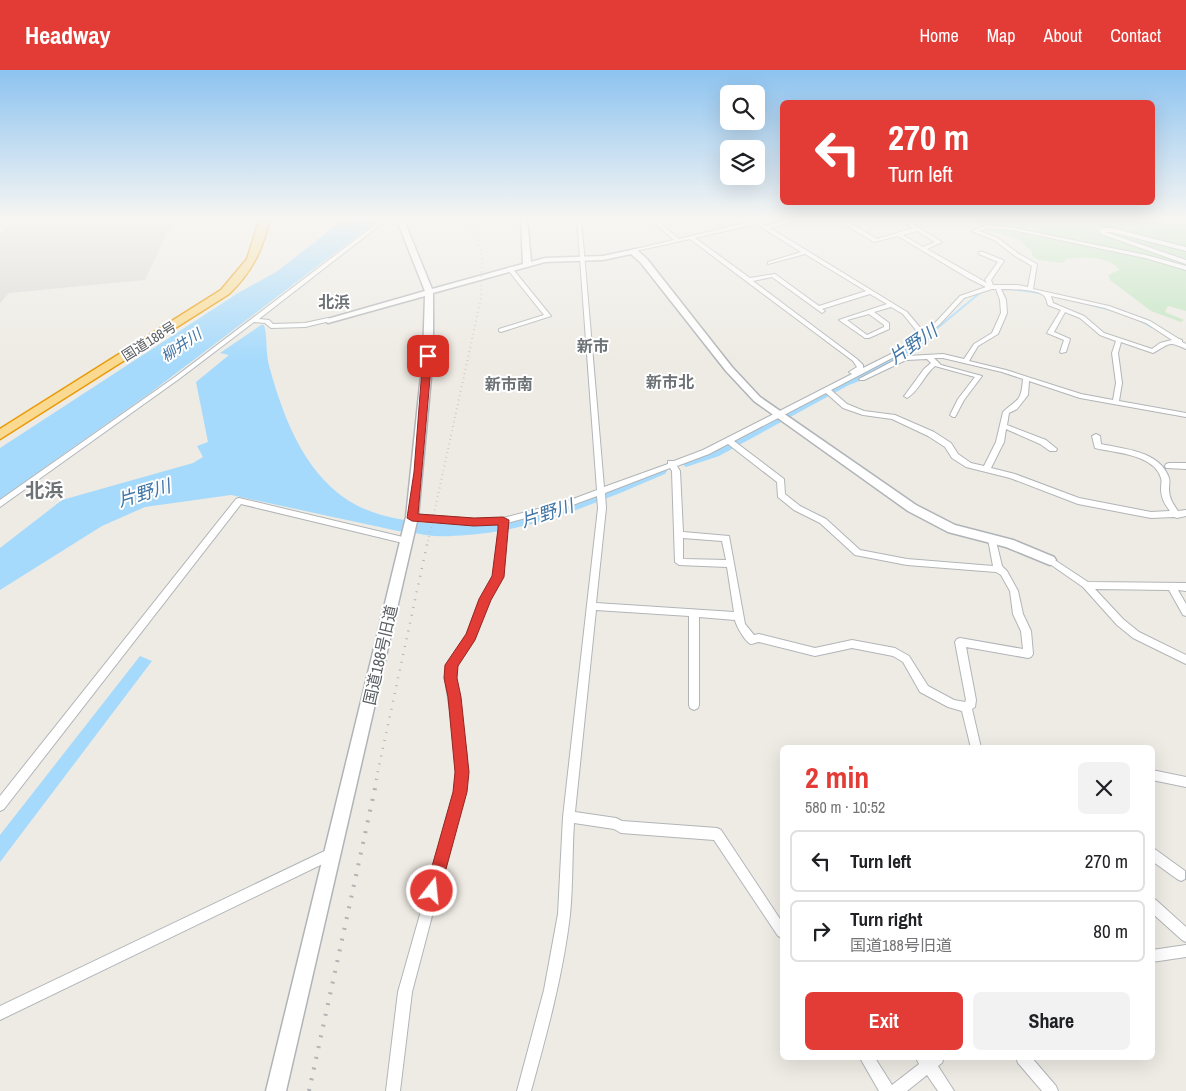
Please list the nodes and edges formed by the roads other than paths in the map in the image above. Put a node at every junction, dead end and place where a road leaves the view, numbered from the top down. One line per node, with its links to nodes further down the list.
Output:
1 (249, 266): 45 (highway, 国道188号)
2 (324, 266): 23 (street)
3 (420, 266): 17 (street, 国道188号旧道)
4 (524, 266): 12 (street)
5 (584, 266): 53 (street)
6 (648, 266): 41 (street)
7 (730, 266): 13 (street)
8 (827, 266): 18 (street)
9 (951, 266): 14 (street)
10 (998, 266): 14 (street)
11 (1035, 266): 16 (street)
12 (510, 269): 17 (street); 25 (street)
13 (749, 280): 18 (street); 35 (street)
14 (991, 287): 15 (street); 26 (street)
15 (1000, 288): 16 (street); 33 (street)
16 (1030, 289): 19 (street)
17 (429, 291): 24 (street); 57 (street, 国道188号旧道)
18 (870, 292): 20 (street)
19 (1042, 292): 21 (street); 28 (street)
20 (890, 304): 22 (street); 26 (street)
21 (1064, 310): 27 (street); 30 (street)
22 (869, 311): 22 (street)
23 (253, 320): 24 (street); 54 (street)
24 (328, 320)
25 (501, 330)
26 (923, 334): 32 (street)
27 (1119, 340): 28 (street); 40 (street)
28 (1177, 342): 29 (street)
29 (1186, 346)
30 (1063, 352)
31 (928, 356): 32 (street); 33 (street); 34 (street)
32 (898, 357): 35 (street); 37 (street)
33 (965, 362): 36 (street)
34 (935, 364): 39 (street); 42 (street)
35 (847, 378): 38 (street)
36 (1026, 378): 40 (street); 44 (street)
37 (862, 379)
38 (829, 392): 41 (street); 52 (street)
39 (907, 396)
40 (1116, 401): 43 (street)
41 (778, 414): 47 (street); 60 (street)
42 (953, 416)
43 (1186, 416)
44 (1004, 426): 48 (street); 52 (street)
45 (0, 435)
46 (1096, 436): 56 (street)
47 (728, 440): 49 (street); 64 (street)
48 (1053, 449)
49 (673, 465): 53 (street); 59 (street)
50 (1169, 466): 51 (street)
51 (1186, 466)
52 (987, 468): 56 (street)
53 (602, 495): 58 (street); 68 (street)
54 (0, 504)
55 (1186, 513): 56 (street)
56 (1177, 514)
57 (412, 520): 58 (street); 61 (street, 国道188号旧道)
58 (503, 524): 93 (street)
59 (678, 535): 63 (street); 63 (street)
60 (992, 539): 62 (street); 64 (street)
61 (407, 540): 78 (street); 80 (street, 国道188号旧道)
62 (1050, 560): 65 (street)
63 (731, 564): 71 (street)
64 (998, 568): 74 (street)
65 (1086, 585): 66 (street); 72 (street)
66 (1172, 587): 67 (street); 69 (street)
67 (1186, 587)
68 (592, 606): 70 (street); 79 (street)
69 (1186, 612)
70 (694, 614): 71 (street); 73 (street)
71 (739, 616): 74 (street)
72 (1186, 660)
73 (694, 705)
74 (966, 707): 75 (street)
75 (975, 745)
76 (1155, 776): 77 (street)
77 (1186, 782)
78 (0, 805)
79 (568, 818): 84 (street); 94 (street)
80 (333, 853): 88 (street); 92 (street, 国道188号旧道)
81 (1155, 855): 82 (street)
82 (1181, 875)
83 (1155, 907): 85 (street)
84 (780, 929)
85 (1186, 936)
86 (1186, 951): 87 (street)
87 (1155, 956)
88 (0, 1013)
89 (868, 1060): 95 (street)
90 (929, 1060): 96 (street); 97 (street)
91 (1025, 1060): 98 (street)
92 (276, 1091)
93 (393, 1091)
94 (524, 1091)
95 (887, 1091)
96 (896, 1091)
97 (947, 1091)
98 (1051, 1091)

